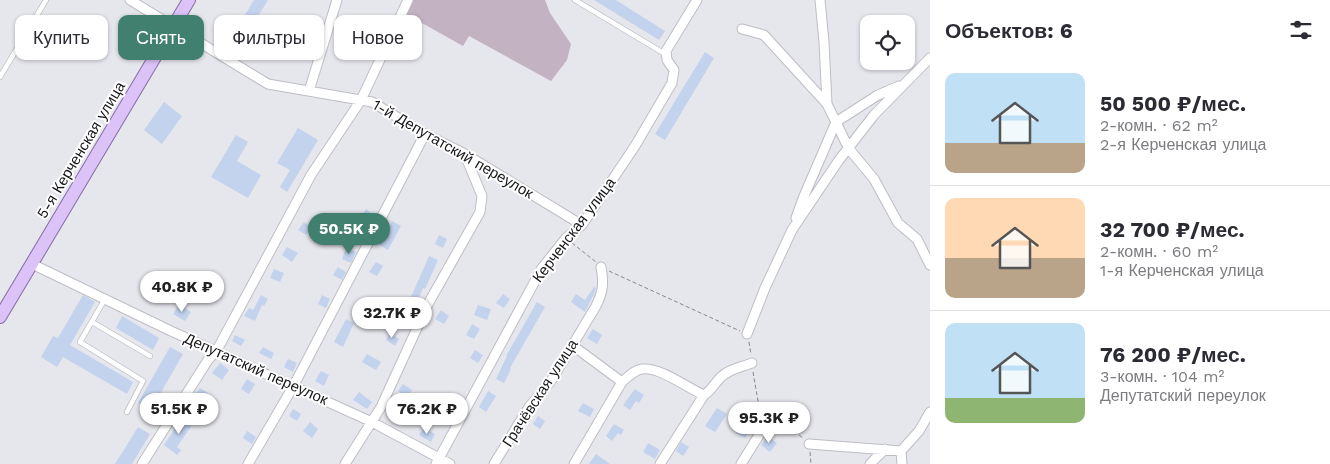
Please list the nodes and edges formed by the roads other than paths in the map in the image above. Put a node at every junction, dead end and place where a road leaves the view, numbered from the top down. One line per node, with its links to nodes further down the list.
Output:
1 (46, 0): 16 (lane)
2 (130, 0): 9 (street, 1-й Депутатский переулок)
3 (189, 0): 10 (main road, 5-я Керченская улица)
4 (336, 0): 18 (street)
5 (408, 0): 19 (street)
6 (575, 0): 13 (lane)
7 (697, 0): 13 (street)
8 (820, 0): 20 (street)
9 (155, 15)
10 (180, 15)
11 (742, 29): 20 (street)
12 (204, 45): 18 (street, 1-й Депутатский переулок)
13 (665, 54): 25 (street, Керченская улица)
14 (930, 58): 17 (street)
15 (154, 60): 27 (main road, 5-я Керченская улица)
16 (0, 77)
17 (903, 85): 21 (street); 23 (street)
18 (309, 91): 19 (street, 1-й Депутатский переулок)
19 (361, 100): 22 (street, 1-й Депутатский переулок); 35 (street)
20 (827, 104): 21 (street)
21 (836, 122): 23 (street); 26 (street)
22 (425, 134): 24 (street, 1-й Депутатский переулок); 39 (street)
23 (849, 148): 26 (street); 28 (street)
24 (465, 154): 25 (street, 1-й Депутатский переулок); 44 (street)
25 (582, 225): 48 (street, Керченская улица)
26 (792, 230): 33 (street)
27 (32, 264): 30 (street, Депутатский переулок); 31 (main road, 5-я Керченская улица)
28 (930, 265)
29 (601, 267): 34 (street, Грачёвская улица)
30 (105, 299): 32 (lane); 35 (street, Депутатский переулок)
31 (0, 317)
32 (92, 322): 36 (lane); 41 (lane)
33 (747, 334)
34 (572, 345): 38 (street); 53 (street, Грачёвская улица)
35 (217, 350): 39 (street, Депутатский переулок); 49 (street)
36 (150, 356)
37 (752, 363): 40 (street)
38 (622, 382): 40 (street); 54 (street)
39 (294, 385): 44 (street, Депутатский переулок); 50 (street)
40 (704, 395): 55 (street)
41 (127, 412)
42 (930, 412): 47 (street)
43 (771, 416): 56 (street)
44 (372, 422): 48 (street, Депутатский переулок); 51 (street)
45 (809, 444): 46 (street)
46 (885, 449): 47 (street); 57 (street)
47 (901, 451): 58 (street)
48 (437, 461): 52 (street, Депутатский переулок)
49 (142, 464)
50 (248, 464)
51 (345, 464)
52 (450, 464)
53 (494, 464)
54 (574, 464)
55 (660, 464)
56 (741, 464)
57 (870, 464)
58 (902, 464)

